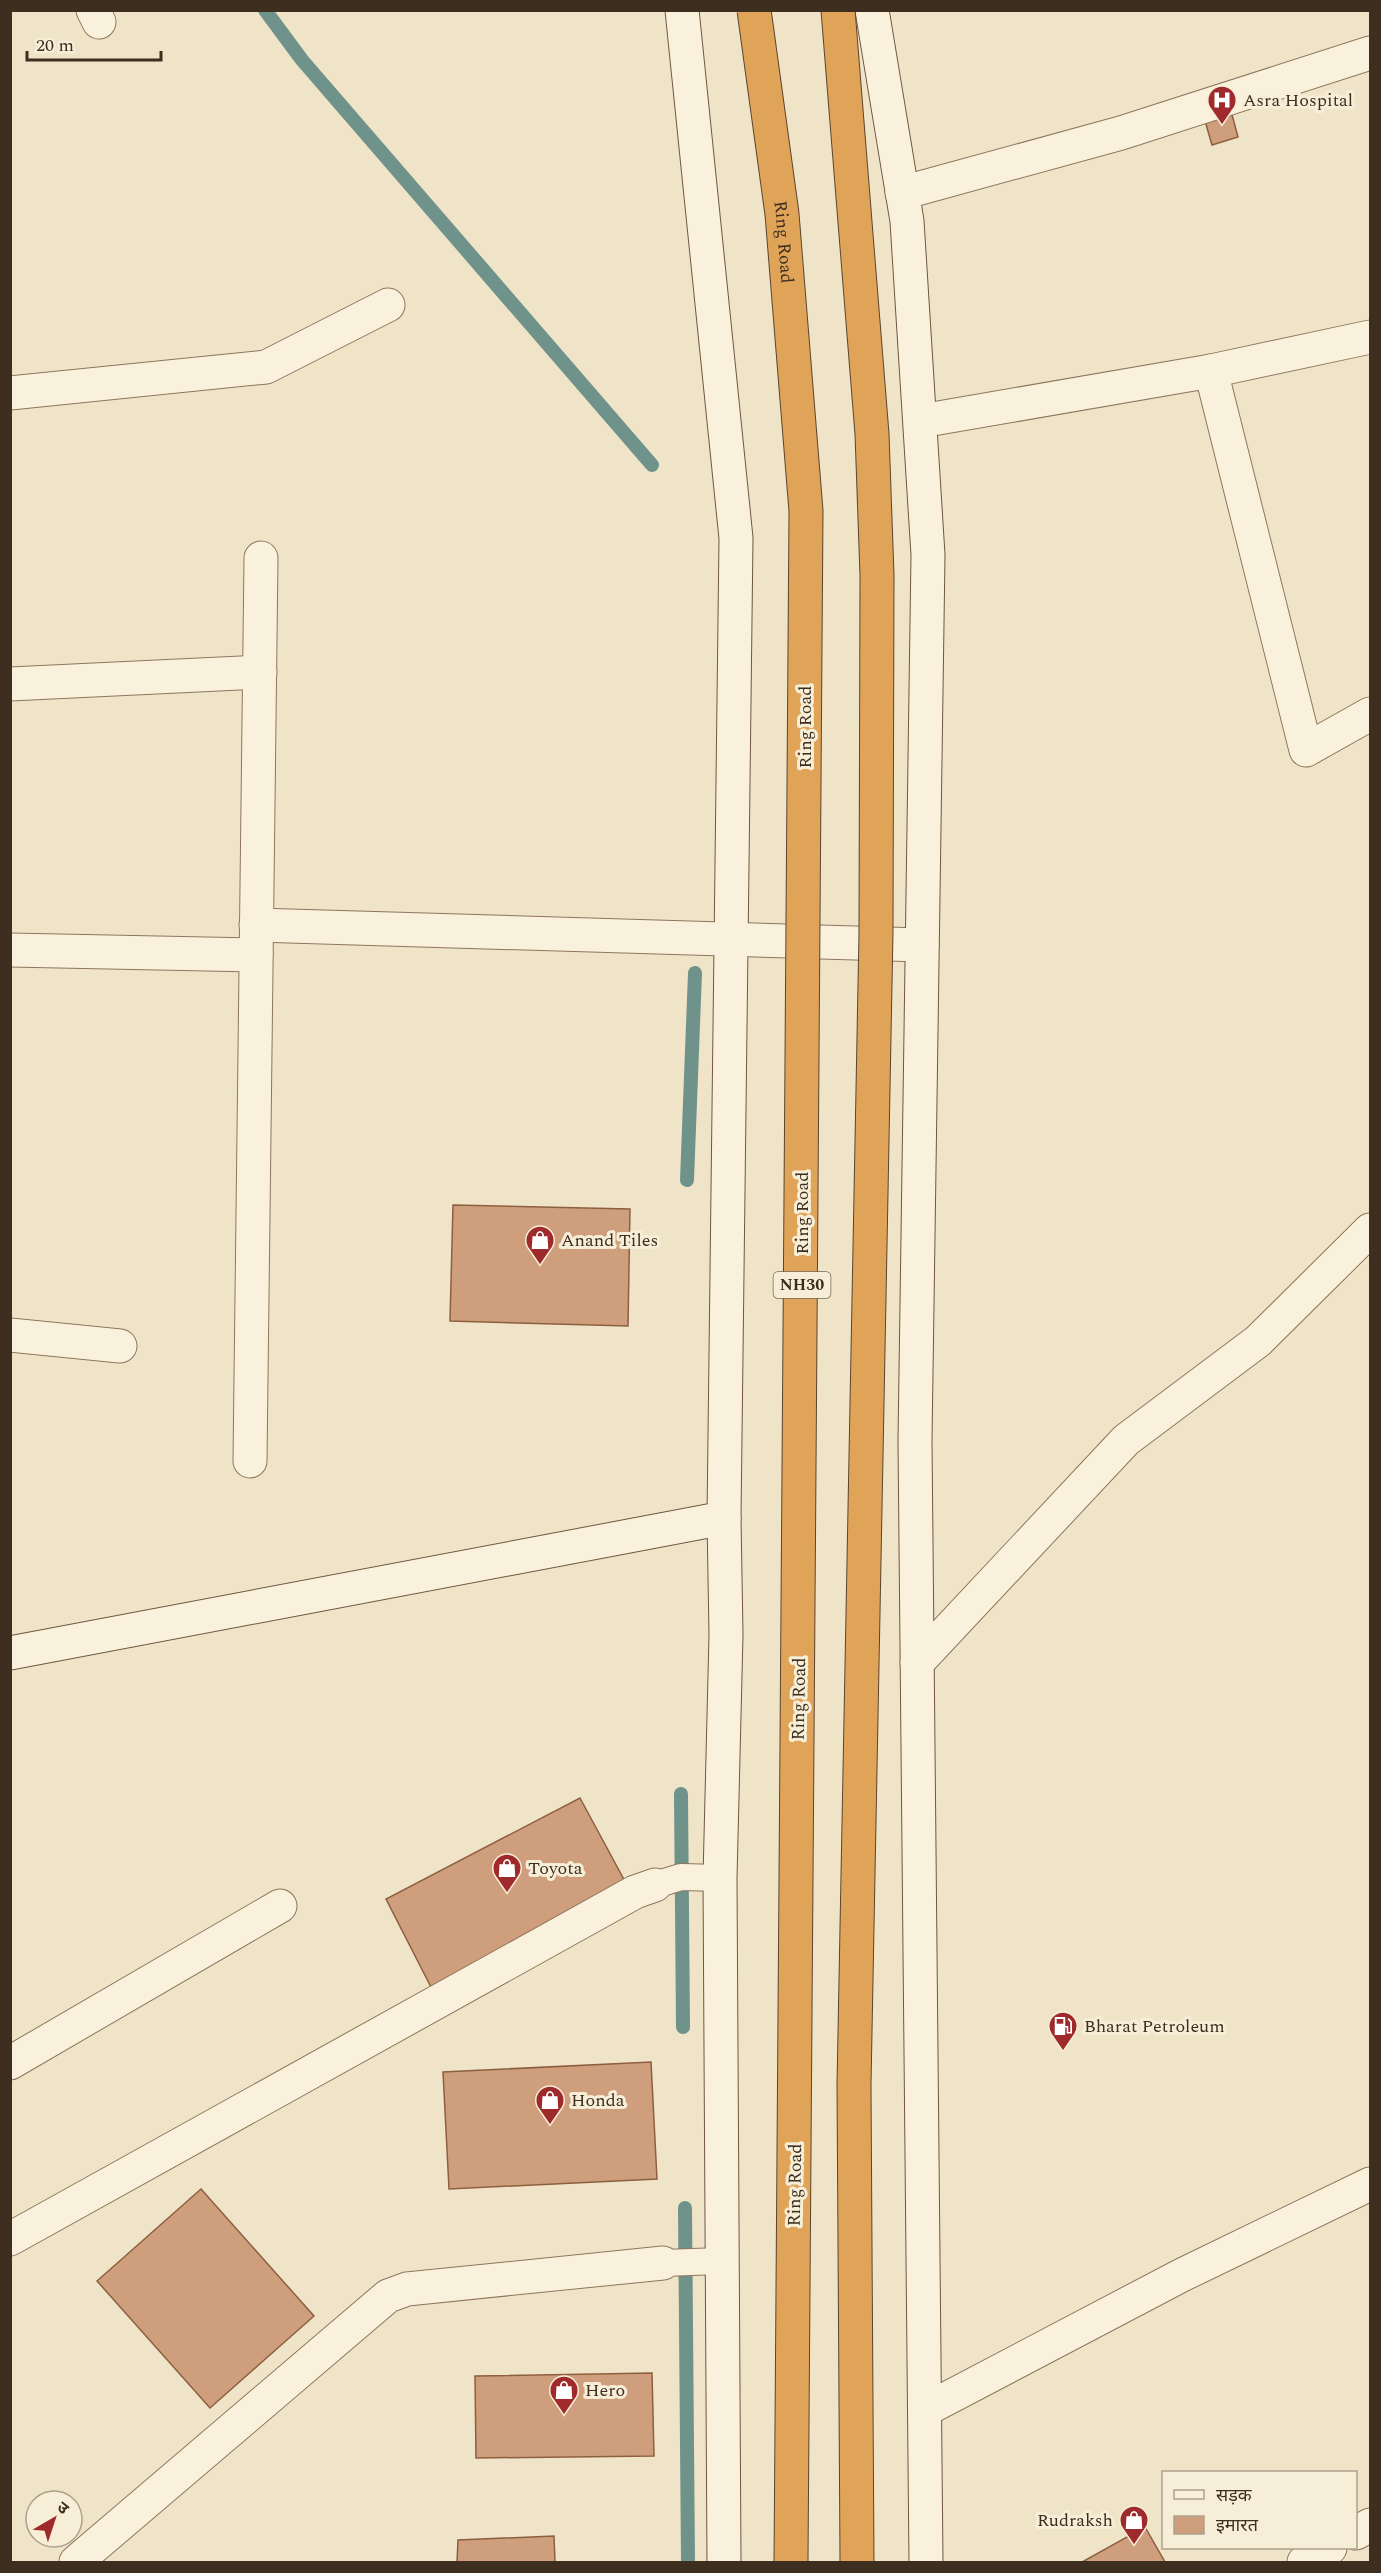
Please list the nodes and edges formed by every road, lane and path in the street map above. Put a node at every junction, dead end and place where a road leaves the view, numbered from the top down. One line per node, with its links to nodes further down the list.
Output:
1 (682, 10): 16 (street)
2 (754, 10): 41 (highway, Ring Road / NH30, bridge)
3 (838, 10): 42 (highway, bridge)
4 (872, 10): 6 (street)
5 (1371, 53): 6 (street)
6 (902, 193): 11 (street)
7 (388, 305): 10 (street)
8 (1371, 337): 9 (street)
9 (1211, 370): 11 (street); 15 (street)
10 (10, 393)
11 (921, 421): 18 (street)
12 (261, 558): 13 (street)
13 (260, 672): 14 (street); 17 (street)
14 (10, 684)
15 (1371, 714)
16 (732, 939): 17 (street); 18 (street); 24 (street)
17 (256, 940): 19 (street); 23 (street)
18 (922, 945): 26 (street)
19 (10, 950)
20 (1371, 1230): 26 (street)
21 (10, 1335): 22 (street)
22 (120, 1346)
23 (250, 1461)
24 (709, 1522): 25 (street); 27 (street)
25 (10, 1653)
26 (917, 1663): 35 (street)
27 (720, 1878): 28 (lane); 33 (street)
28 (668, 1881): 32 (street)
29 (280, 1906): 30 (street)
30 (10, 2063)
31 (1371, 2184): 35 (street)
32 (10, 2239)
33 (720, 2261): 34 (lane); 40 (street)
34 (674, 2263): 39 (street)
35 (925, 2410): 43 (street)
36 (1371, 2525): 37 (street)
37 (1357, 2532)
38 (1327, 2549): 44 (street)
39 (76, 2562)
40 (724, 2562)
41 (791, 2562)
42 (857, 2562)
43 (926, 2562)
44 (1304, 2562)

